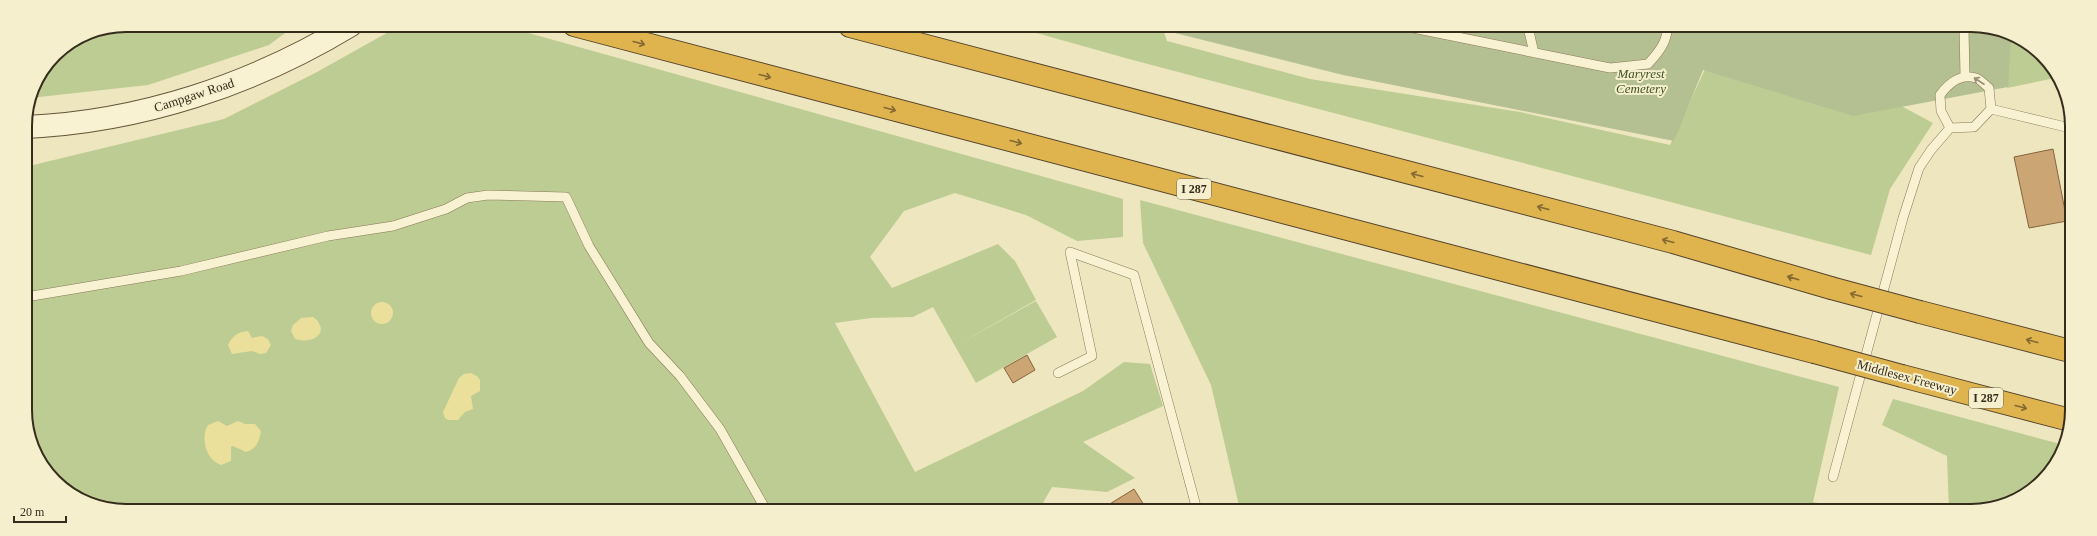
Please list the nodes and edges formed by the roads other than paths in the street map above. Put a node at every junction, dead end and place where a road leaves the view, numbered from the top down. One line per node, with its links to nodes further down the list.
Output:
1 (339, 32): 11 (main road, Campgaw Road)
2 (597, 32): 17 (highway, Middlesex Freeway / I 287, one-way to 17, bridge)
3 (873, 32): 15 (highway, one-way to 3, bridge)
4 (1432, 32): 8 (lane)
5 (1529, 32): 8 (lane)
6 (1667, 32): 8 (lane)
7 (1964, 32): 9 (lane)
8 (1534, 53)
9 (1965, 77): 10 (lane, one-way to 9); 13 (lane)
10 (1991, 109): 12 (lane); 13 (lane)
11 (32, 126)
12 (2065, 127)
13 (1950, 128): 18 (lane)
14 (32, 296): 19 (lane)
15 (2065, 350)
16 (1058, 373): 20 (lane)
17 (2064, 419)
18 (1833, 477)
19 (763, 504)
20 (1196, 504)

